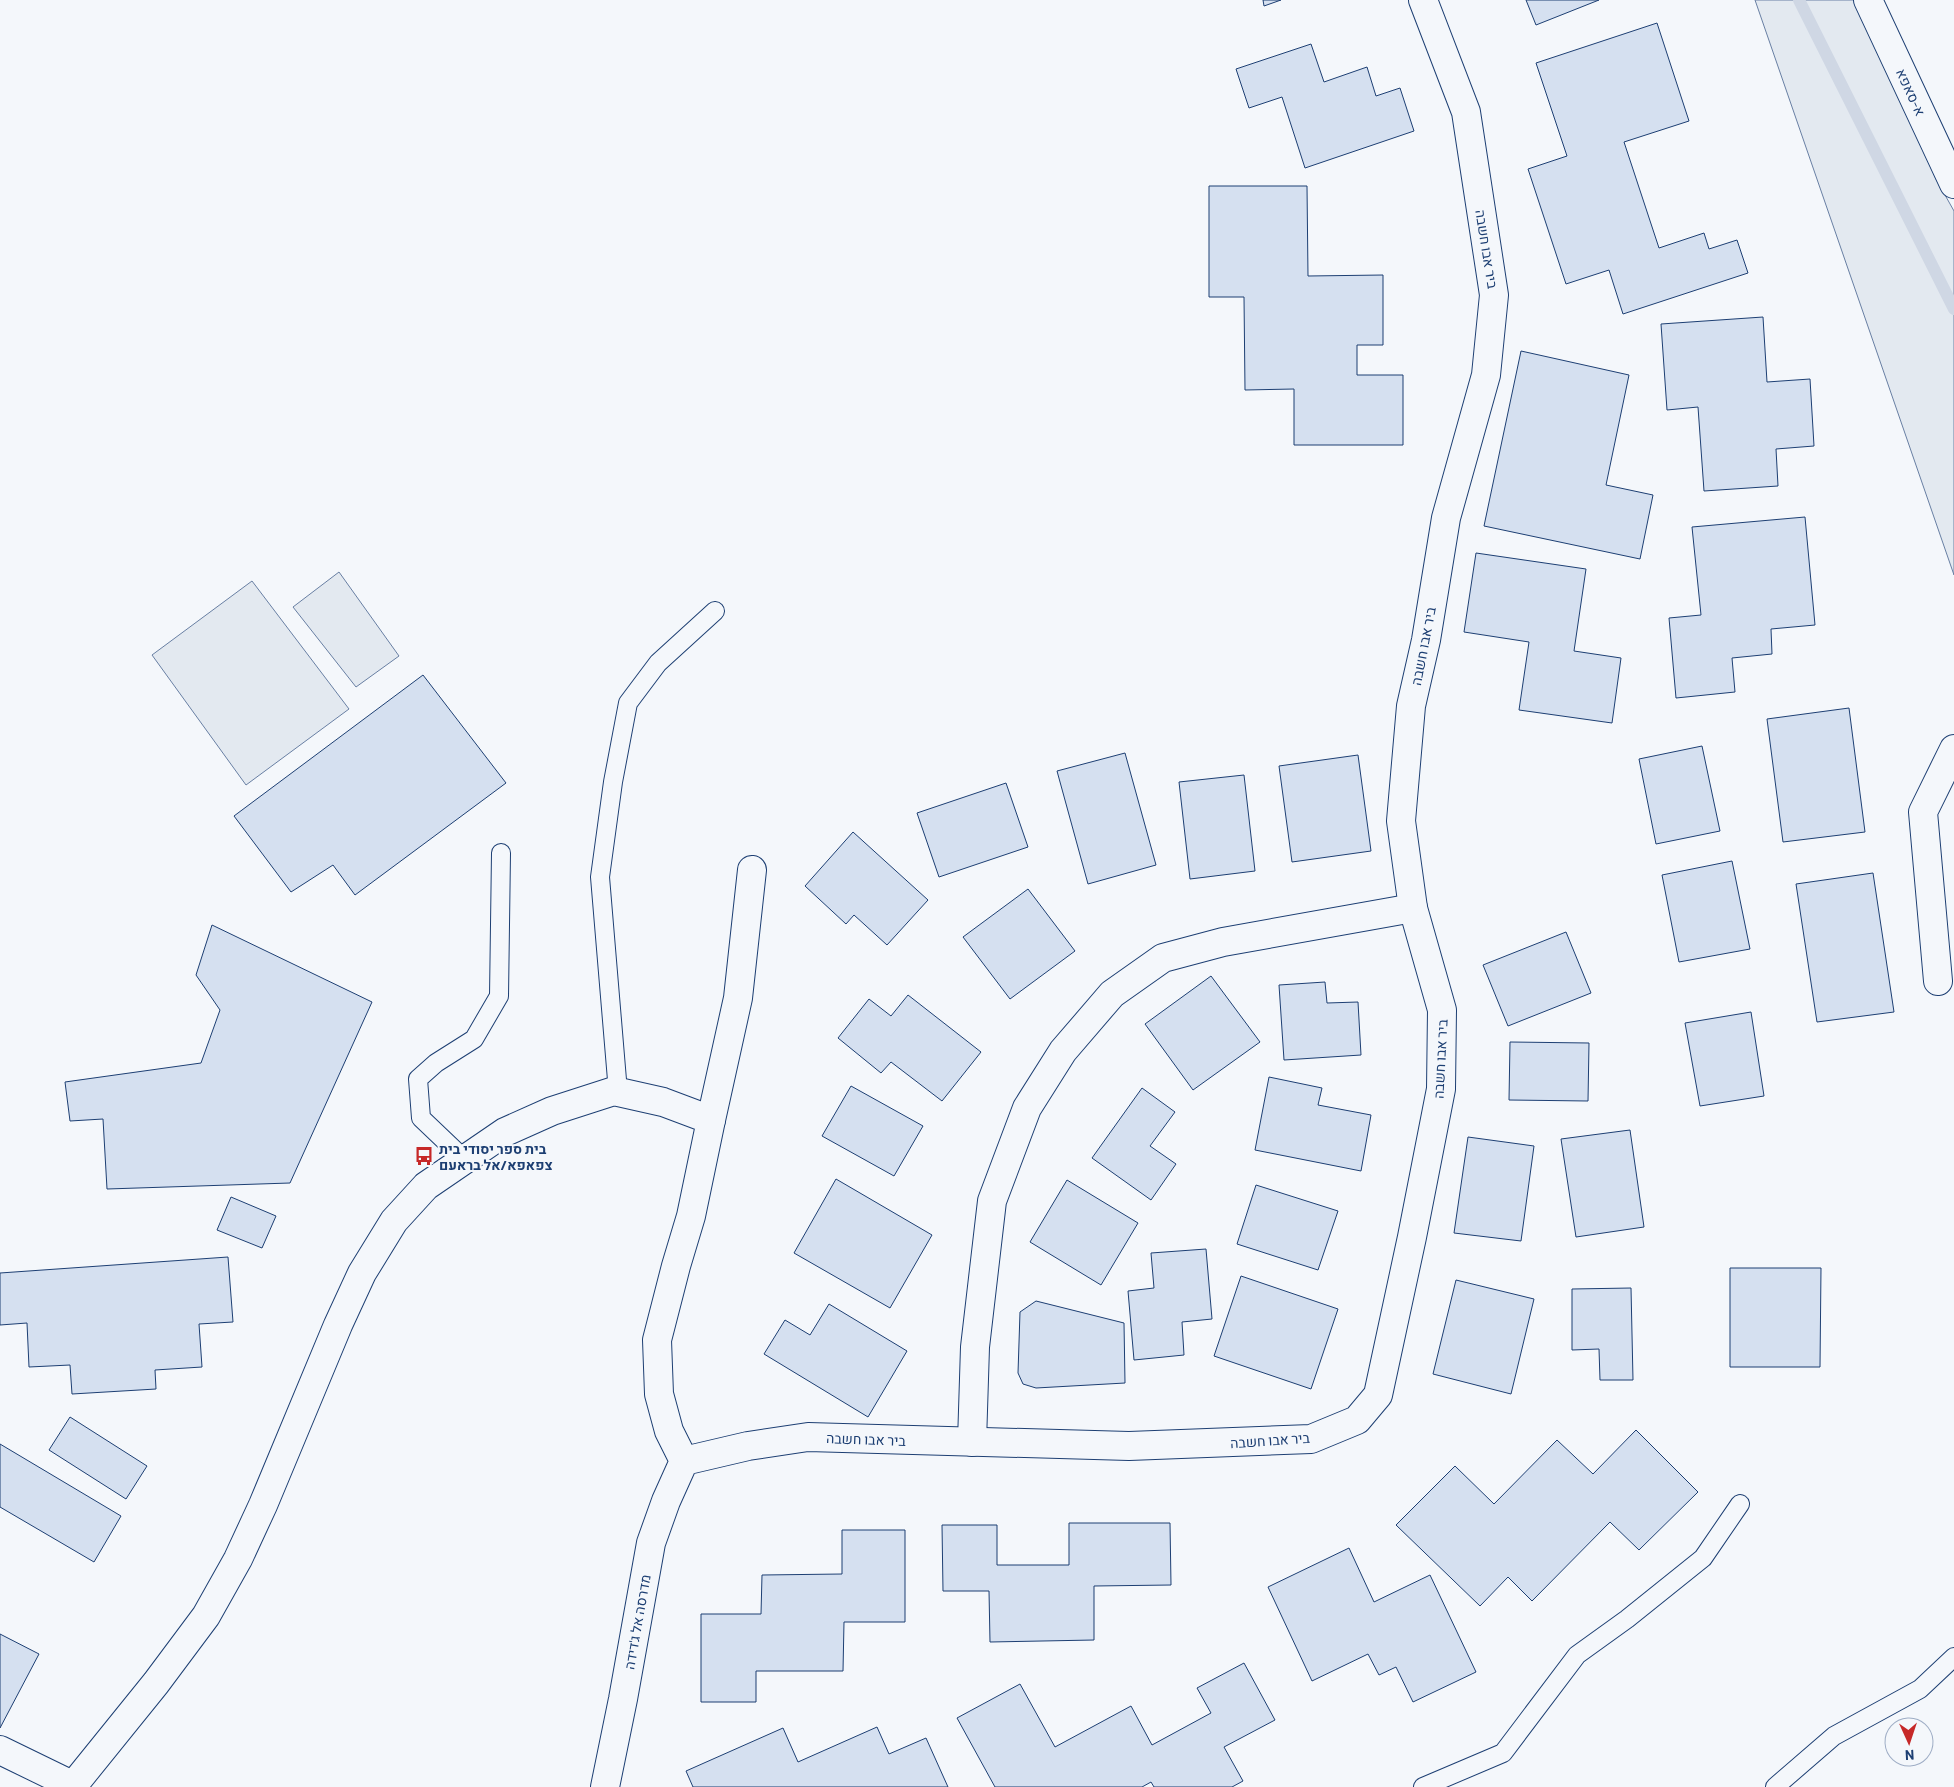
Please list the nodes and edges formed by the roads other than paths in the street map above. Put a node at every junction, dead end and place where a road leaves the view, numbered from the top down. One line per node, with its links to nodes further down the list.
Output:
1 (1422, 0): 8 (street, ביר אבו חשבה)
2 (1868, 0): 3 (street, א-סאפא)
3 (1954, 184)
4 (715, 611): 10 (lane)
5 (1954, 749): 9 (street)
6 (501, 853): 12 (lane)
7 (752, 870): 11 (street)
8 (1413, 908): 13 (street); 13 (street, ביר אבו חשבה)
9 (1938, 981)
10 (618, 1092): 11 (street); 12 (street)
11 (711, 1120): 14 (street)
12 (464, 1159): 18 (street)
13 (972, 1442): 14 (street, ביר אבו חשבה)
14 (684, 1462): 19 (street, מדרסה אל ג'דידה)
15 (1740, 1504): 20 (lane)
16 (1954, 1657): 21 (lane)
17 (0, 1750): 18 (street)
18 (73, 1786)
19 (605, 1787)
20 (1423, 1787)
21 (1775, 1787)

